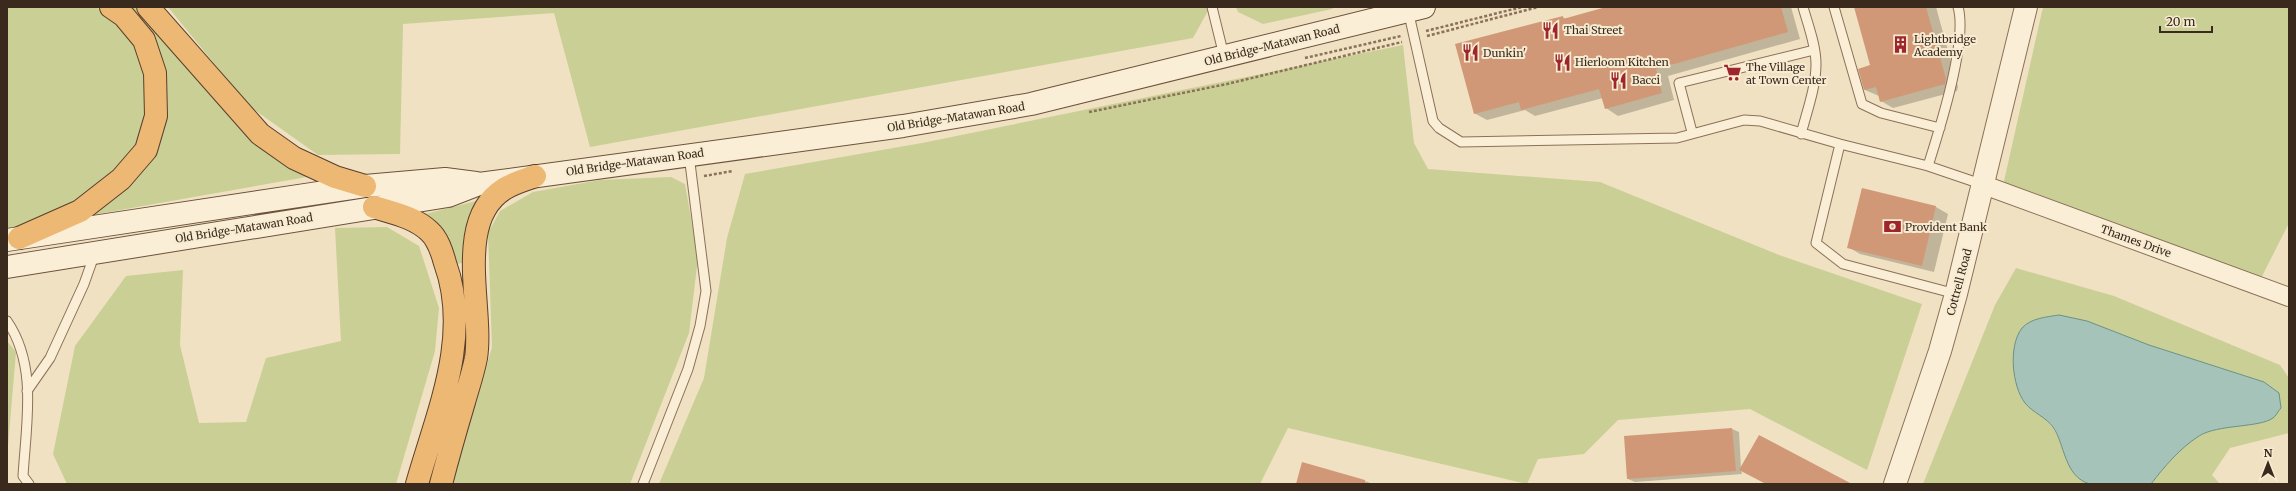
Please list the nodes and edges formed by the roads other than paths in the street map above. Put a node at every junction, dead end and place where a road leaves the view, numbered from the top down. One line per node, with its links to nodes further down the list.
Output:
1 (111, 7): 22 (highway)
2 (148, 7): 20 (highway)
3 (1212, 7): 10 (lane)
4 (1803, 7): 9 (lane)
5 (1834, 7): 11 (lane)
6 (1958, 7): 11 (lane)
7 (2026, 7): 19 (main road, Cottrell Road)
8 (1413, 8): 10 (main road, Old Bridge-Matawan Road); 12 (lane)
9 (1814, 50): 12 (lane); 13 (lane)
10 (1224, 58): 15 (main road, Old Bridge-Matawan Road)
11 (1940, 128): 16 (lane)
12 (1692, 132): 13 (lane)
13 (1801, 134): 14 (lane)
14 (1840, 144): 16 (lane); 26 (lane)
15 (689, 155): 17 (main road, Old Bridge-Matawan Road); 32 (lane)
16 (1928, 166): 19 (lane)
17 (535, 176): 18 (main road, Old Bridge-Matawan Road); 31 (highway)
18 (479, 184): 20 (main road, Old Bridge-Matawan Road); 21 (main road, Old Bridge-Matawan Road)
19 (1984, 185): 25 (street, Thames Drive); 26 (main road, Cottrell Road)
20 (365, 186): 22 (main road, Old Bridge-Matawan Road)
21 (374, 207): 23 (main road, Old Bridge-Matawan Road); 30 (highway)
22 (13, 239)
23 (95, 252): 24 (main road, Old Bridge-Matawan Road); 28 (lane)
24 (7, 267)
25 (2288, 293)
26 (1956, 294): 33 (main road, Cottrell Road)
27 (7, 321): 28 (lane)
28 (28, 391): 29 (lane)
29 (29, 484)
30 (417, 484)
31 (441, 484)
32 (643, 484)
33 (1895, 484)

